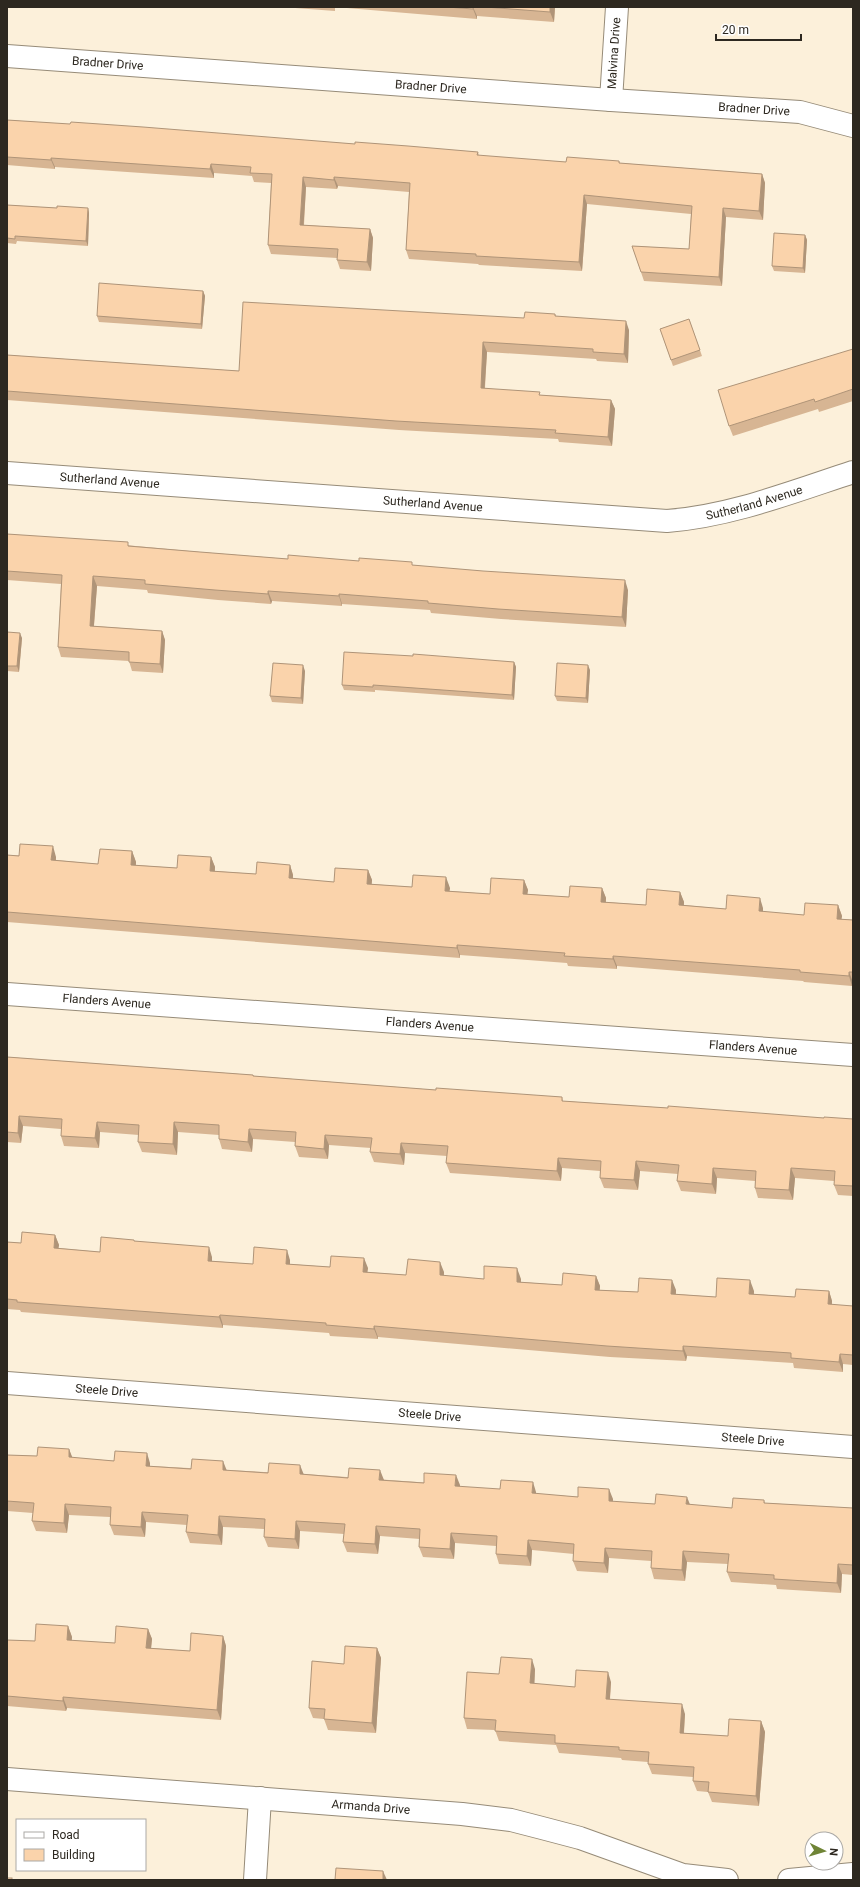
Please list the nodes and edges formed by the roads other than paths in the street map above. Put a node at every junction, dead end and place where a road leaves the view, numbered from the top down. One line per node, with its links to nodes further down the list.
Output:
1 (617, 7): 3 (street, Malvina Drive)
2 (7, 56): 3 (street, Bradner Drive)
3 (611, 100): 4 (street, Bradner Drive)
4 (853, 126)
5 (853, 472): 6 (street, Sutherland Avenue)
6 (7, 473)
7 (7, 994): 8 (street, Flanders Avenue)
8 (853, 1055)
9 (7, 1383): 10 (street, Steele Drive)
10 (853, 1447)
11 (7, 1779): 12 (street, Armanda Drive)
12 (260, 1798): 14 (street); 15 (street, Armanda Drive)
13 (853, 1874): 16 (street)
14 (255, 1880)
15 (727, 1880)
16 (789, 1880)

